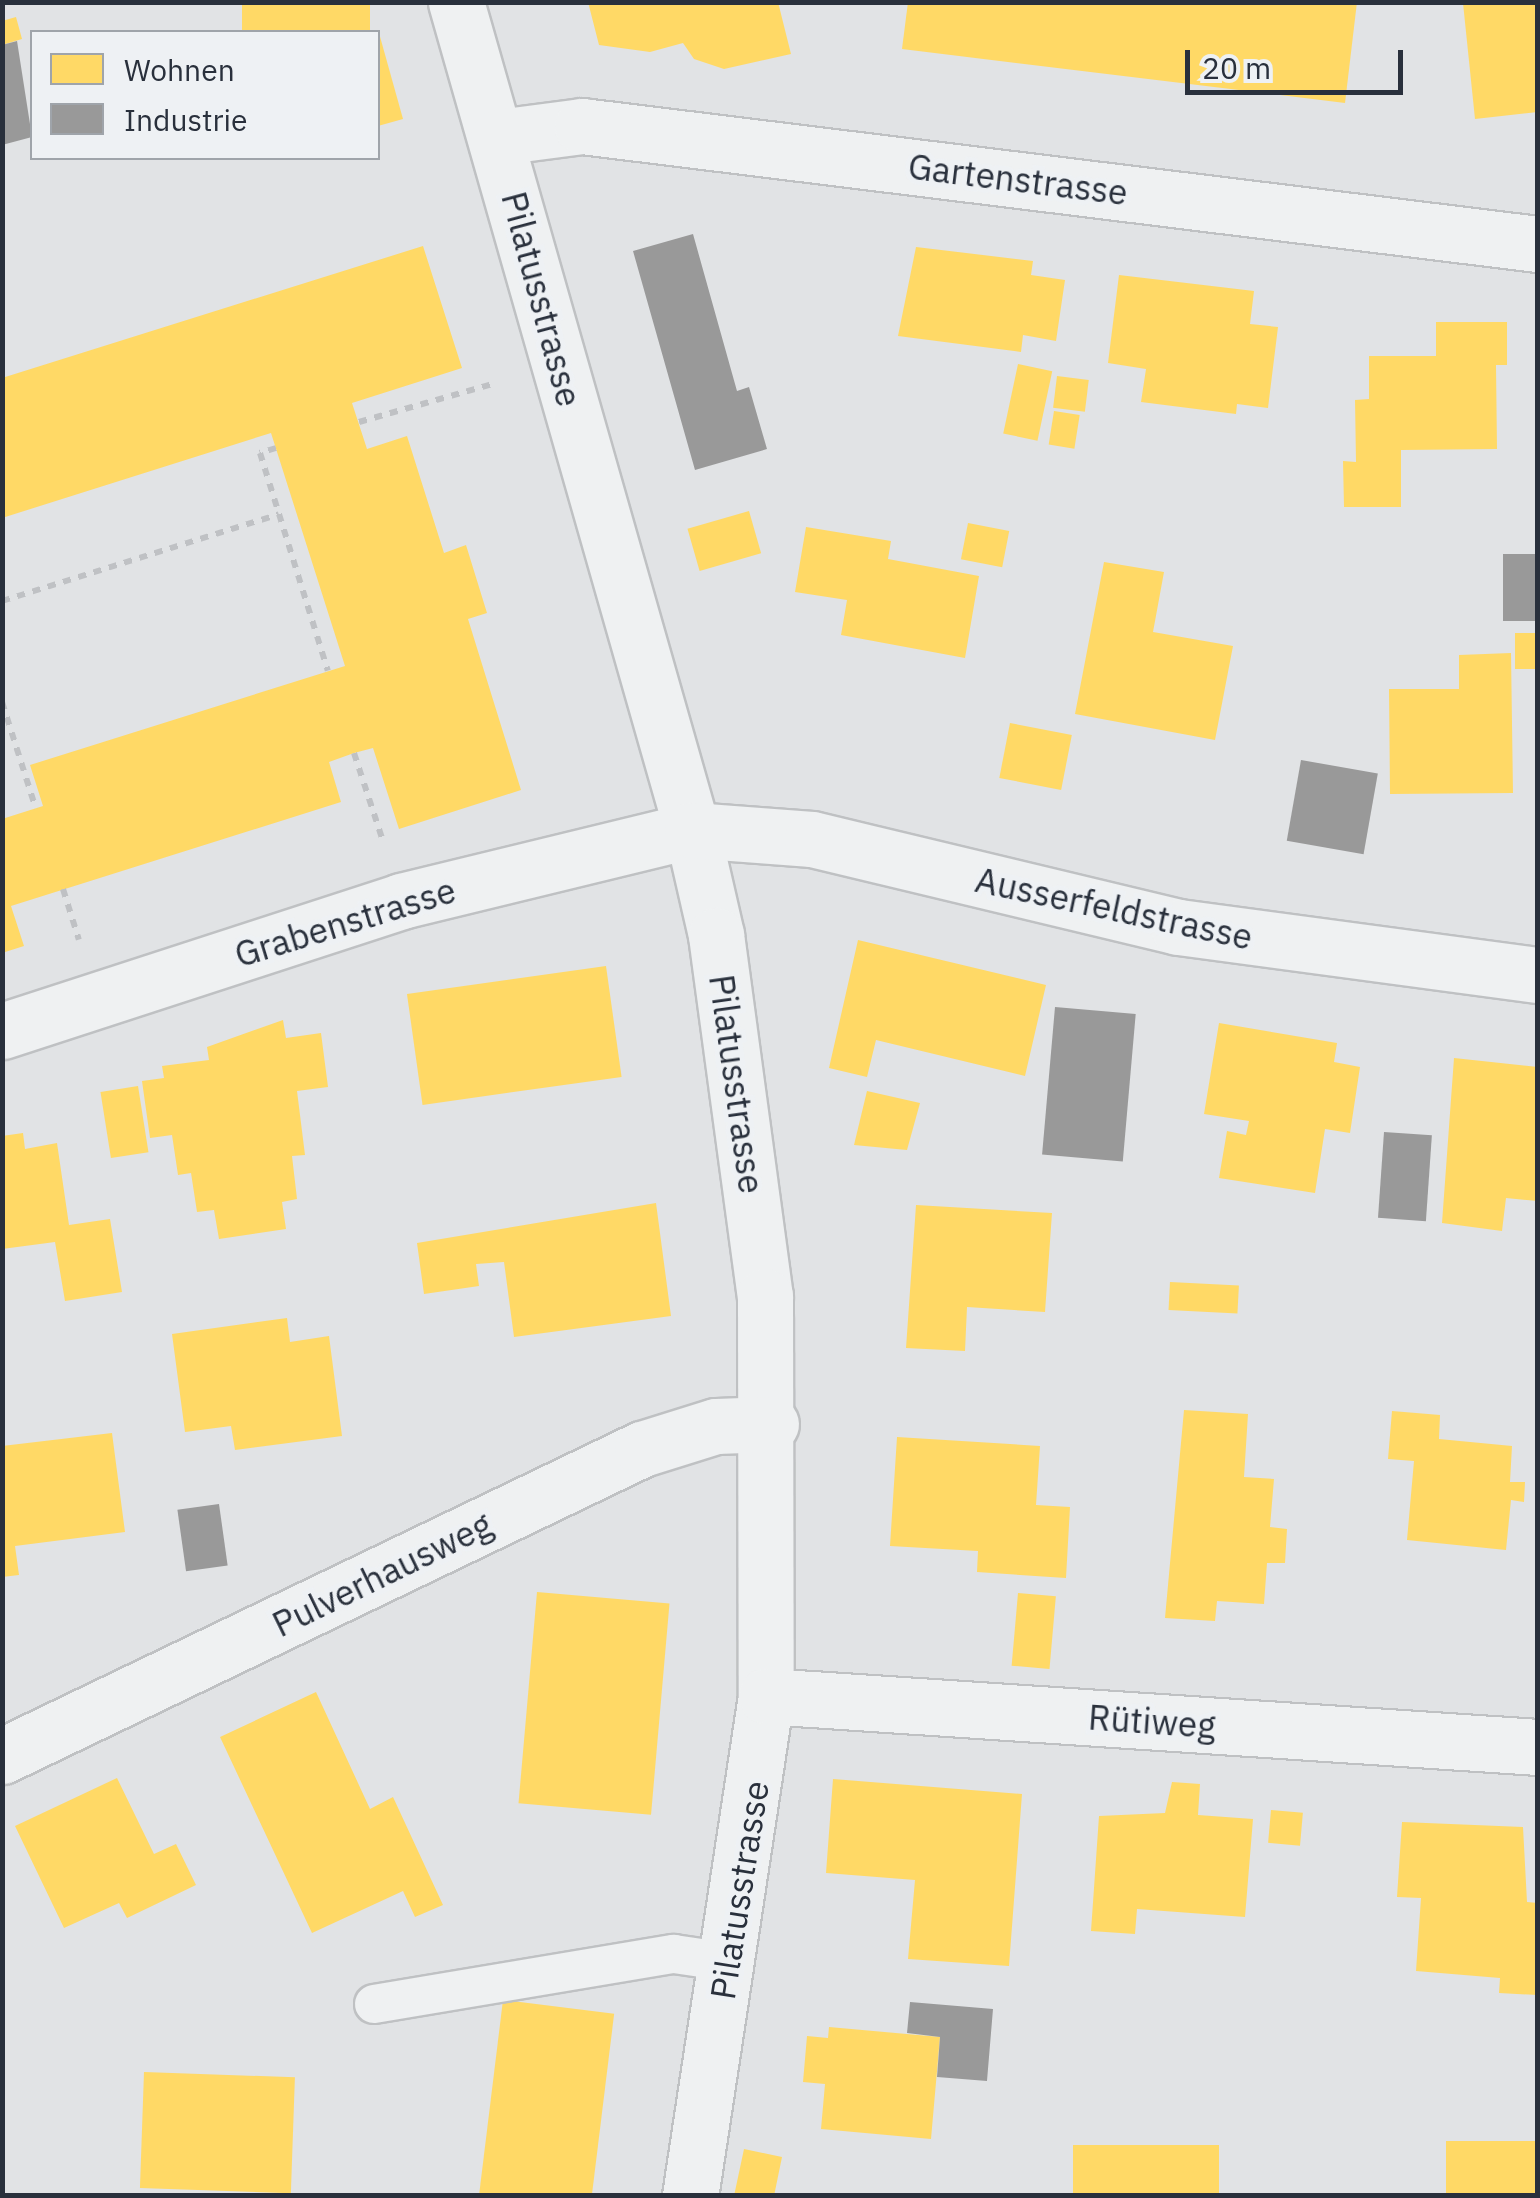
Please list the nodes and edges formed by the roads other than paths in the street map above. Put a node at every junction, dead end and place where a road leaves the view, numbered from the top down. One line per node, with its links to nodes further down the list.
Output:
1 (456, 2): 2 (street, Pilatusstrasse)
2 (498, 136): 3 (street, Gartenstrasse); 4 (street, Pilatusstrasse)
3 (1538, 244)
4 (692, 830): 5 (street, Ausserfeldstrasse); 6 (street, Grabenstrasse); 7 (street, Pilatusstrasse)
5 (1538, 975)
6 (2, 1032)
7 (772, 1424): 8 (street, Pilatusstrasse); 10 (street, Pulverhausweg)
8 (766, 1696): 9 (street, Rütiweg); 11 (street, Pilatusstrasse)
9 (1538, 1747)
10 (2, 1756)
11 (728, 1962): 12 (lane); 13 (street, Pilatusstrasse)
12 (374, 2004)
13 (690, 2196)

